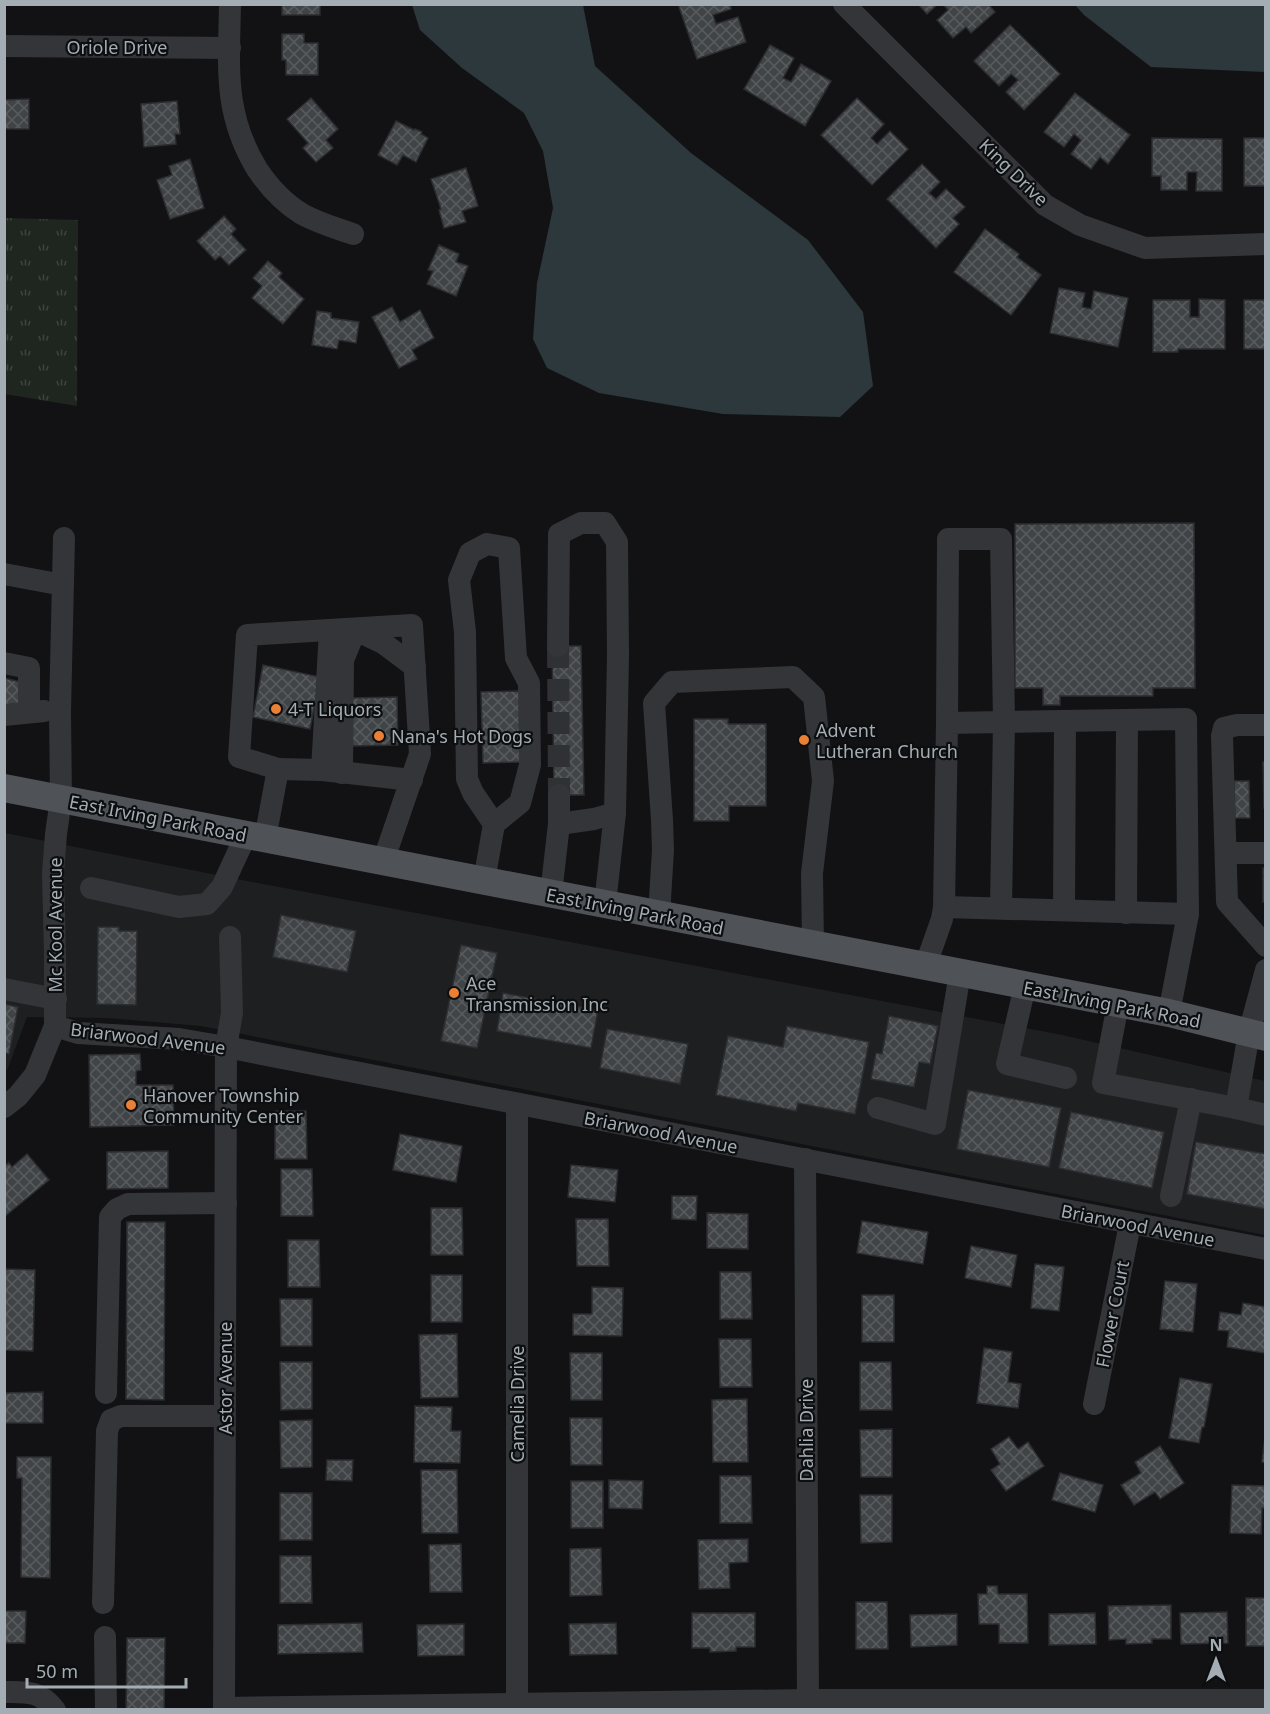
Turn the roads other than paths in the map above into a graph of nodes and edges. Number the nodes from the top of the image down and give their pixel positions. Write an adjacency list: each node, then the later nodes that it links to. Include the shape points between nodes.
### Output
1 (230, 4): 4 (street)
2 (844, 4): 6 (street, King Drive, via 1045,205 1080,225 1145,248)
3 (4, 46): 4 (street, Oriole Drive)
4 (230, 48): 5 (street, via 234,115 240,137 259,172 280,198 302,214)
5 (353, 234)
6 (1266, 244)
7 (64, 538): 9 (street, Mc Kool Avenue)
8 (4, 574): 9 (street)
9 (63, 585): 14 (street, Mc Kool Avenue)
10 (330, 630): 13 (street, via 412,625); 22 (street, via 246,635 239,757); 23 (street)
11 (558, 646): 28 (street, via 559,534 581,524 605,523 617,542)
12 (4, 663): 15 (street, via 28,668)
13 (415, 667): 23 (street, via 383,643 360,632 352,638 343,660); 24 (street, via 420,754)
14 (60, 711): 15 (street); 27 (street, Mc Kool Avenue)
15 (29, 712): 16 (street)
16 (4, 715)
17 (1128, 720): 18 (street); 42 (street); 43 (street, via 1186,719)
18 (1065, 721): 19 (street); 41 (street)
19 (1004, 722): 20 (street); 20 (street, via 1001,539 948,539); 40 (street)
20 (947, 723): 39 (street)
21 (1266, 725): 32 (street, via 1224,728)
22 (278, 769): 23 (street); 31 (street)
23 (332, 772): 24 (street)
24 (412, 780): 34 (street)
25 (4, 788): 27 (main road, East Irving Park Road)
26 (559, 795): 30 (street)
27 (61, 800): 31 (main road, East Irving Park Road); 53 (street, Mc Kool Avenue, via 53,873)
28 (615, 813): 30 (street); 38 (street)
29 (494, 824): 29 (street, via 520,803 530,765 529,683 516,658 509,548 487,544 470,553 459,580 465,632 466,779); 35 (street)
30 (559, 824): 37 (street)
31 (255, 837): 34 (main road, East Irving Park Road); 36 (street, via 207,904 179,907)
32 (1226, 853): 33 (street); 47 (street, via 1227,902)
33 (1266, 853)
34 (384, 862): 35 (main road, East Irving Park Road)
35 (484, 881): 37 (main road, East Irving Park Road)
36 (91, 888)
37 (551, 894): 38 (main road, East Irving Park Road)
38 (605, 904): 44 (main road, East Irving Park Road)
39 (944, 907): 40 (street); 48 (street)
40 (1001, 908): 41 (street)
41 (1064, 910): 42 (street)
42 (1126, 913): 43 (street)
43 (1188, 914): 55 (street)
44 (659, 915): 46 (main road, East Irving Park Road); 46 (street, via 663,850 654,703 672,682 793,677 814,696 823,781 812,873)
45 (230, 937): 58 (street, Astor Avenue, via 232,1013)
46 (813, 945): 48 (main road, East Irving Park Road)
47 (1266, 946)
48 (925, 966): 50 (main road, East Irving Park Road)
49 (1266, 969): 57 (street)
50 (960, 973): 51 (main road, East Irving Park Road); 63 (street, via 935,1124)
51 (1025, 986): 54 (main road, East Irving Park Road); 59 (street, via 1007,1064)
52 (4, 989): 53 (street)
53 (56, 999): 56 (street, Mc Kool Avenue)
54 (1118, 1004): 55 (main road, East Irving Park Road); 60 (street, via 1103,1083)
55 (1169, 1013): 57 (main road, East Irving Park Road)
56 (55, 1026): 58 (street, Briarwood Avenue, via 78,1033 179,1039); 62 (street, Mc Kool Avenue, via 35,1075)
57 (1257, 1035): 64 (street)
58 (226, 1047): 61 (street, Briarwood Avenue); 68 (street, Astor Avenue)
59 (1066, 1078)
60 (1191, 1099): 64 (street); 67 (street)
61 (516, 1104): 66 (street, Briarwood Avenue); 79 (street, Camelia Drive)
62 (4, 1107)
63 (878, 1108)
64 (1236, 1108): 65 (street)
65 (1266, 1115)
66 (805, 1159): 69 (street, Briarwood Avenue); 77 (street, Dahlia Drive)
67 (1171, 1196)
68 (226, 1203): 71 (street, via 128,1204 110,1217); 73 (street, Astor Avenue)
69 (1130, 1224): 70 (street, Briarwood Avenue); 72 (street, Flower Court)
70 (1266, 1250)
71 (106, 1393)
72 (1094, 1404)
73 (224, 1416): 74 (street, via 121,1416 111,1420 107,1431); 80 (street, Astor Avenue)
74 (103, 1604)
75 (105, 1637): 82 (street)
76 (4, 1692): 81 (street, via 30,1692)
77 (808, 1700): 78 (street); 79 (street)
78 (1266, 1700)
79 (517, 1704): 80 (street)
80 (224, 1709)
81 (55, 1710)
82 (106, 1710)

